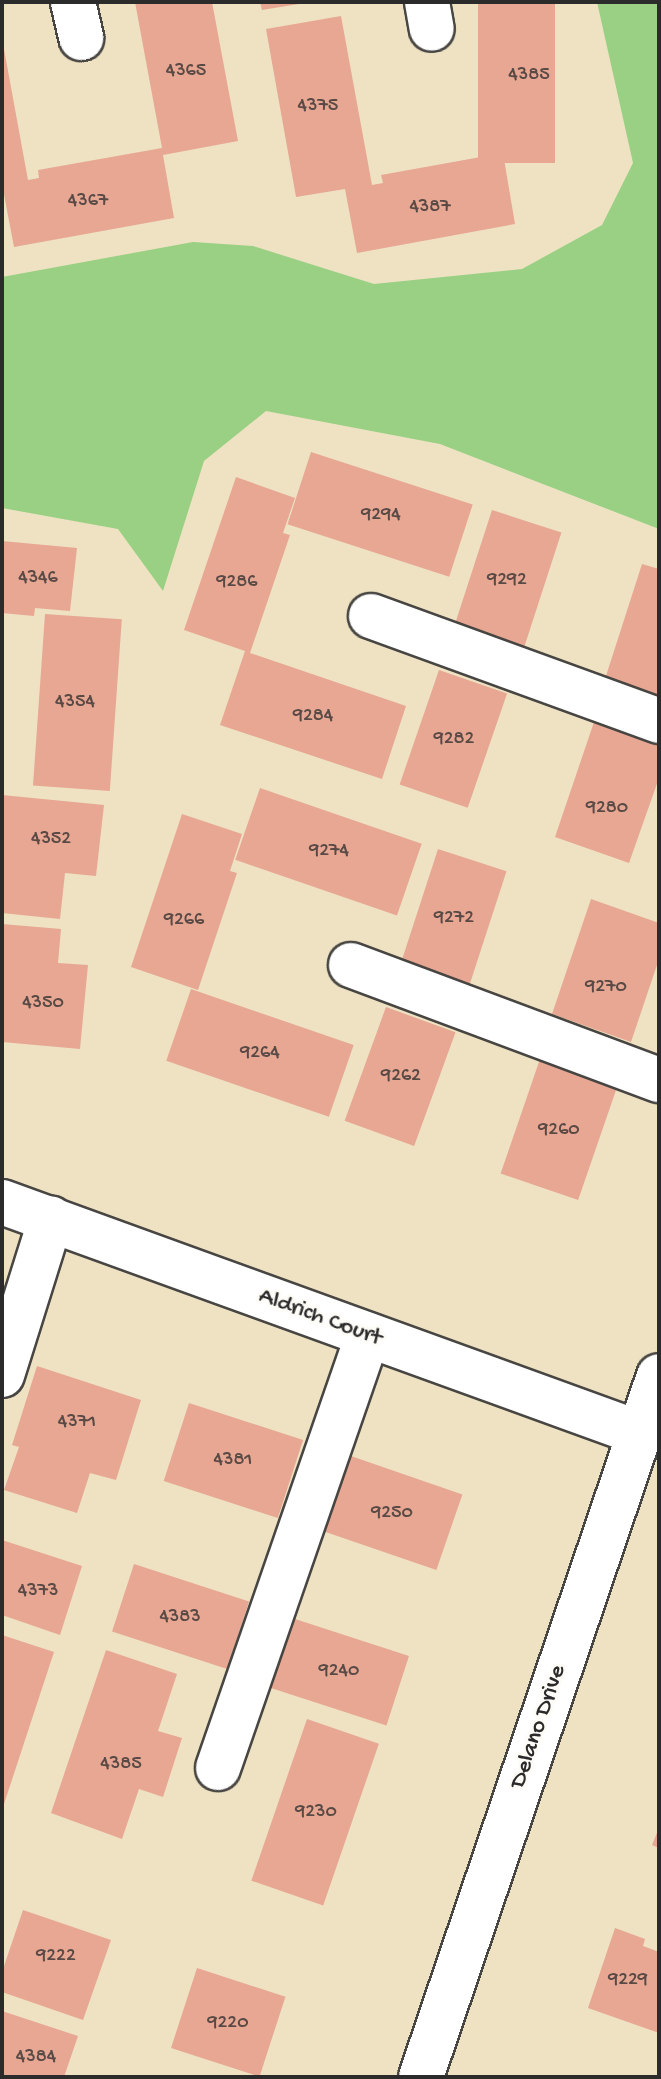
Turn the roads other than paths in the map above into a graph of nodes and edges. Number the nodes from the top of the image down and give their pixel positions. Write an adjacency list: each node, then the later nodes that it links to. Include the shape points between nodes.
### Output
1 (371, 616): 2 (street)
2 (659, 721)
3 (351, 965): 4 (street)
4 (659, 1080)
5 (2, 1202): 6 (street, Aldrich Court)
6 (51, 1219): 7 (street, Aldrich Court); 8 (street)
7 (368, 1335): 10 (street, Aldrich Court); 11 (street)
8 (2, 1375)
9 (659, 1376): 10 (street, Delano Drive)
10 (639, 1433): 12 (street, Delano Drive)
11 (218, 1768)
12 (421, 2077)

